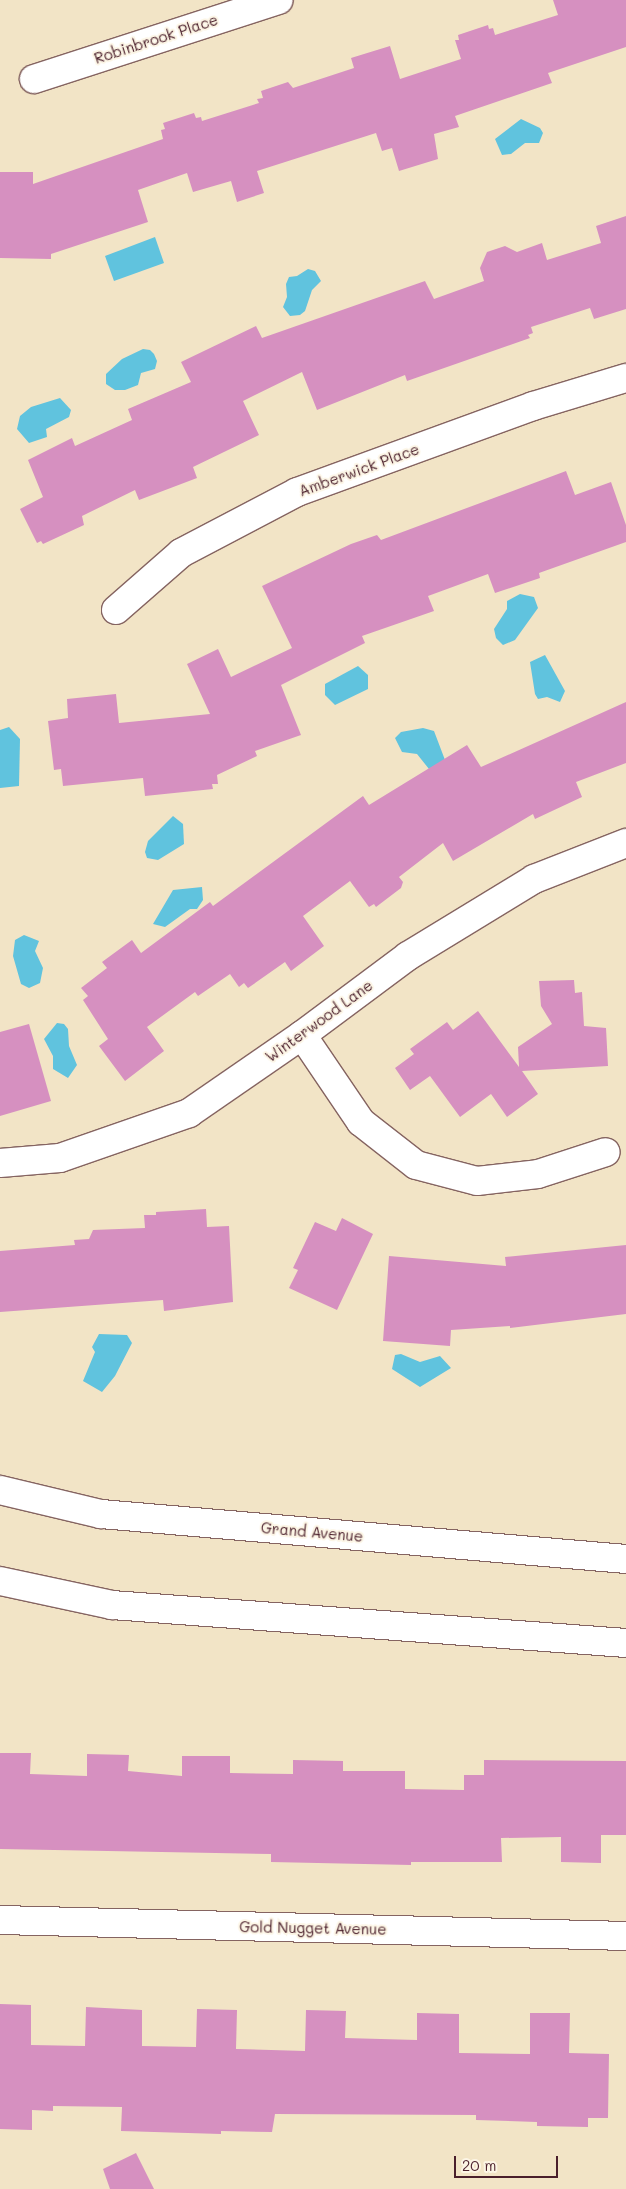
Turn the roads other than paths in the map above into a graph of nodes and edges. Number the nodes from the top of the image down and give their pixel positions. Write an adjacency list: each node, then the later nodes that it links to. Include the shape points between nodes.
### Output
1 (279, 0): 2 (street, Robinbrook Place)
2 (34, 79)
3 (626, 378): 4 (street, Amberwick Place, via 533,406 297,492 181,553)
4 (116, 610)
5 (626, 843): 6 (street, Winterwood Lane, via 534,879 408,956)
6 (302, 1035): 7 (street, via 361,1122 416,1165 477,1181 538,1174); 8 (street, Winterwood Lane, via 188,1113 60,1158)
7 (606, 1152)
8 (0, 1163)
9 (0, 1490): 10 (street, Grand Avenue, via 101,1514)
10 (626, 1559)
11 (0, 1581): 12 (street, via 112,1605)
12 (626, 1643)
13 (0, 1920): 14 (street, Gold Nugget Avenue)
14 (626, 1936)

